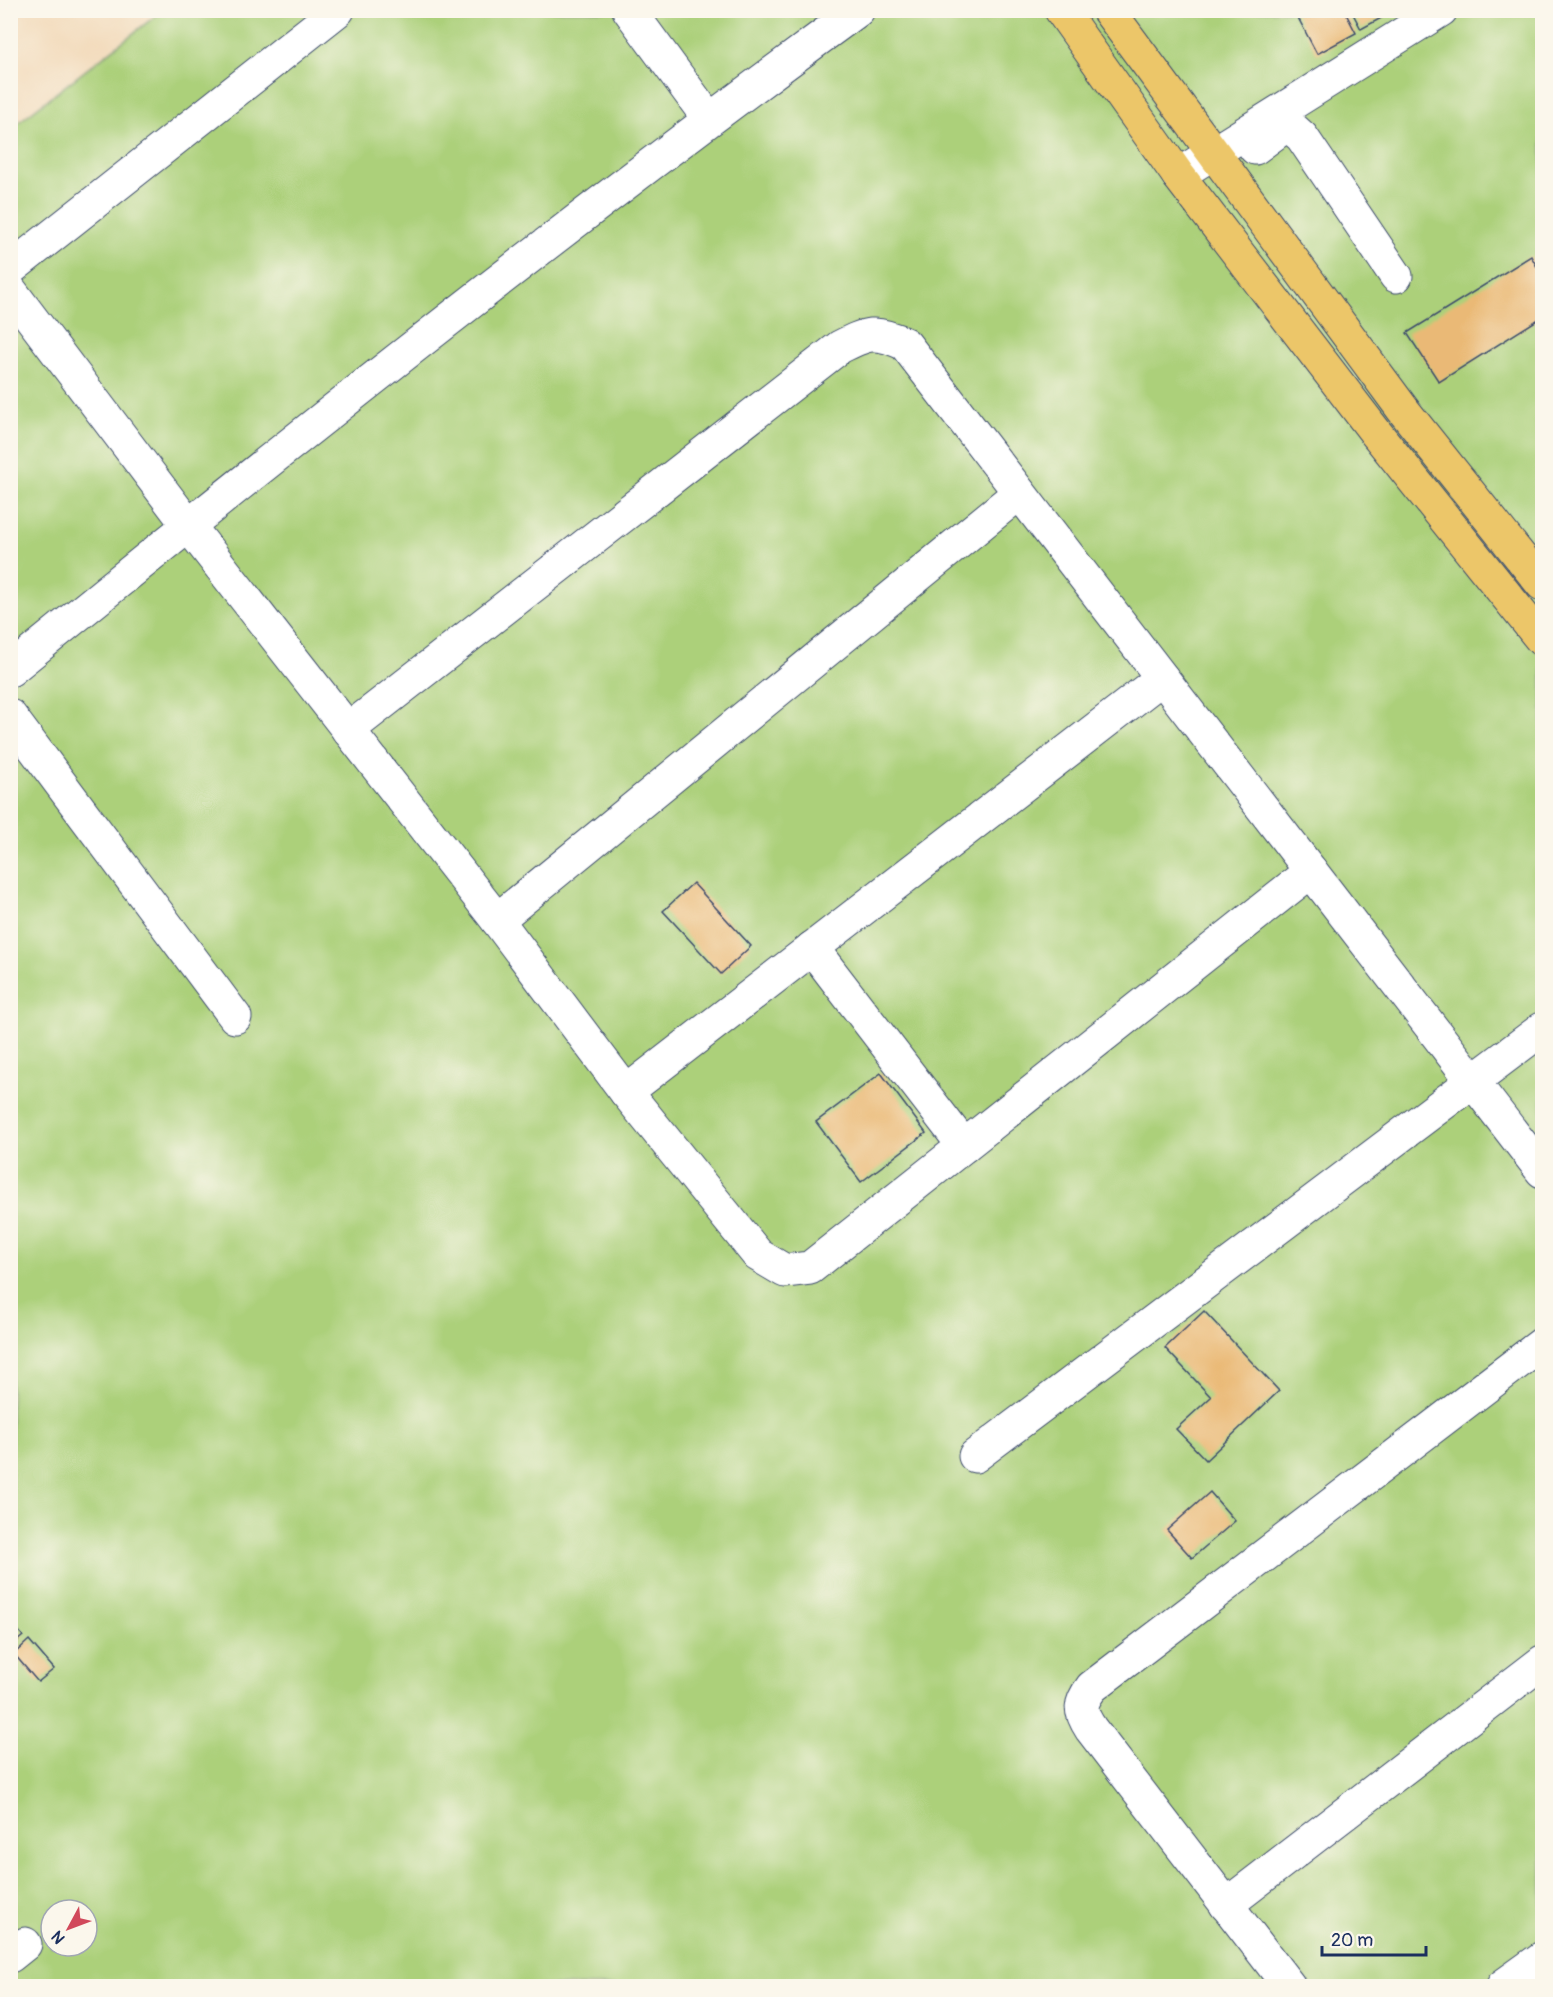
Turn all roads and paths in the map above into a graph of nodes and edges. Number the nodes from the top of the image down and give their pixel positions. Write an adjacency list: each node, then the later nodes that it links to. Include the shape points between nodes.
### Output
1 (338, 10): 10 (street)
2 (629, 10): 7 (street)
3 (858, 10): 7 (street)
4 (1060, 10): 9 (main road)
5 (1108, 10): 8 (main road)
6 (1441, 10): 8 (street)
7 (709, 119): 14 (street)
8 (1219, 162): 9 (street); 11 (street, via 1282,128 1292,128 1302,137); 15 (main road, via 1404,411)
9 (1178, 175): 16 (main road, via 1376,433)
10 (10, 269)
11 (1396, 276)
12 (10, 290): 14 (street)
13 (1019, 493): 18 (street); 20 (street, via 905,344 885,334 865,334 840,347); 22 (street)
14 (188, 525): 17 (street); 20 (street)
15 (1542, 584)
16 (1542, 640)
17 (10, 670)
18 (1162, 678): 21 (street); 23 (street)
19 (10, 716): 24 (street)
20 (348, 730): 22 (street)
21 (1311, 871): 26 (street); 28 (street)
22 (497, 920): 27 (street)
23 (812, 948): 27 (street); 28 (street)
24 (236, 1017)
25 (1542, 1029): 26 (street)
26 (1473, 1081): 29 (street); 31 (street)
27 (626, 1092): 28 (street, via 758,1255 785,1271 810,1268)
28 (964, 1146)
29 (1542, 1171)
30 (1542, 1344): 33 (street, via 1092,1687 1081,1702 1081,1715)
31 (975, 1456)
32 (1542, 1662): 33 (street)
33 (1226, 1905): 35 (street)
34 (1542, 1958): 36 (street)
35 (1289, 1986)
36 (1503, 1986)

